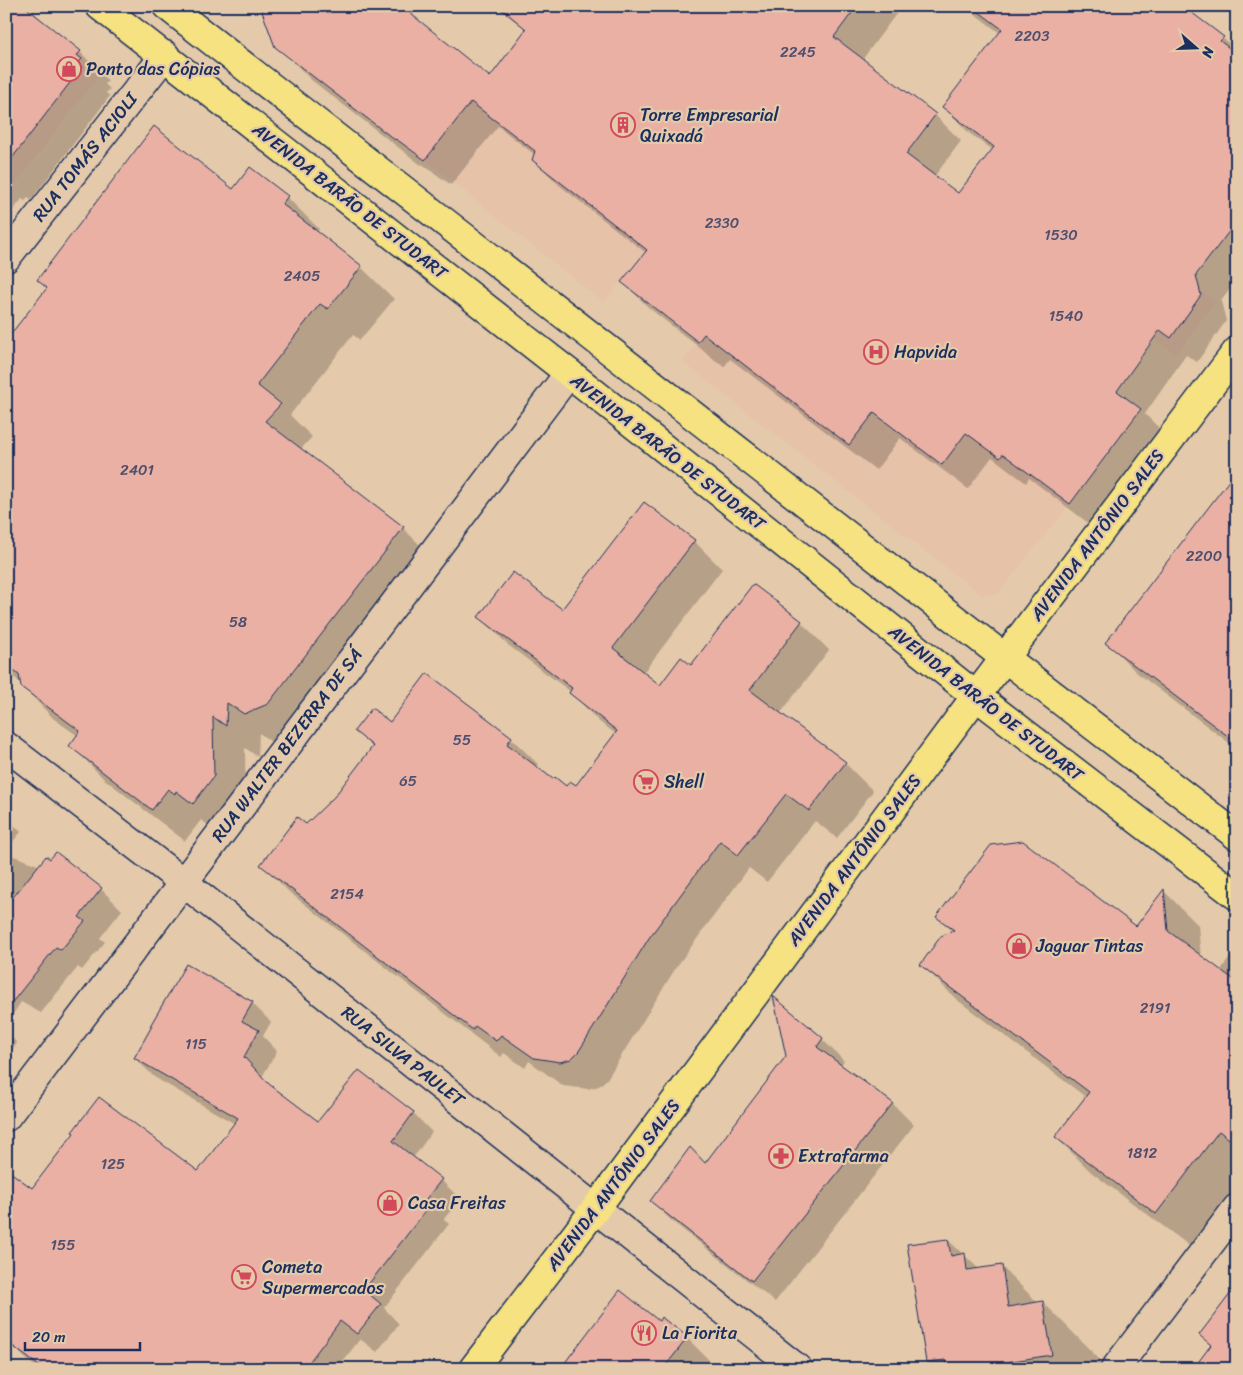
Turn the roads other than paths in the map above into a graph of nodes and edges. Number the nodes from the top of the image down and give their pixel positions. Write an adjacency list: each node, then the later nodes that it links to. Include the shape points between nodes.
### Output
1 (100, 6): 3 (main road, AVENIDA BARÃO DE STUDART)
2 (183, 11): 7 (main road)
3 (164, 55): 4 (street, RUA TOMÁS ACIOLI); 6 (main road, AVENIDA BARÃO DE STUDART)
4 (6, 258)
5 (1237, 351): 7 (main road, AVENIDA ANTÔNIO SALES)
6 (569, 373): 8 (main road, AVENIDA BARÃO DE STUDART); 11 (street, RUA WALTER BEZERRA DE SÁ)
7 (1004, 658): 8 (main road, AVENIDA ANTÔNIO SALES); 10 (main road)
8 (976, 696): 12 (main road, AVENIDA BARÃO DE STUDART); 14 (main road, AVENIDA ANTÔNIO SALES)
9 (6, 746): 11 (street, RUA SILVA PAULET)
10 (1237, 836)
11 (183, 882): 13 (street, RUA WALTER BEZERRA DE SÁ); 14 (street, RUA SILVA PAULET)
12 (1237, 896)
13 (6, 1117)
14 (596, 1208): 16 (main road, AVENIDA ANTÔNIO SALES); 17 (street, RUA SILVA PAULET)
15 (1237, 1208): 18 (street)
16 (473, 1369)
17 (798, 1369)
18 (1115, 1369)

